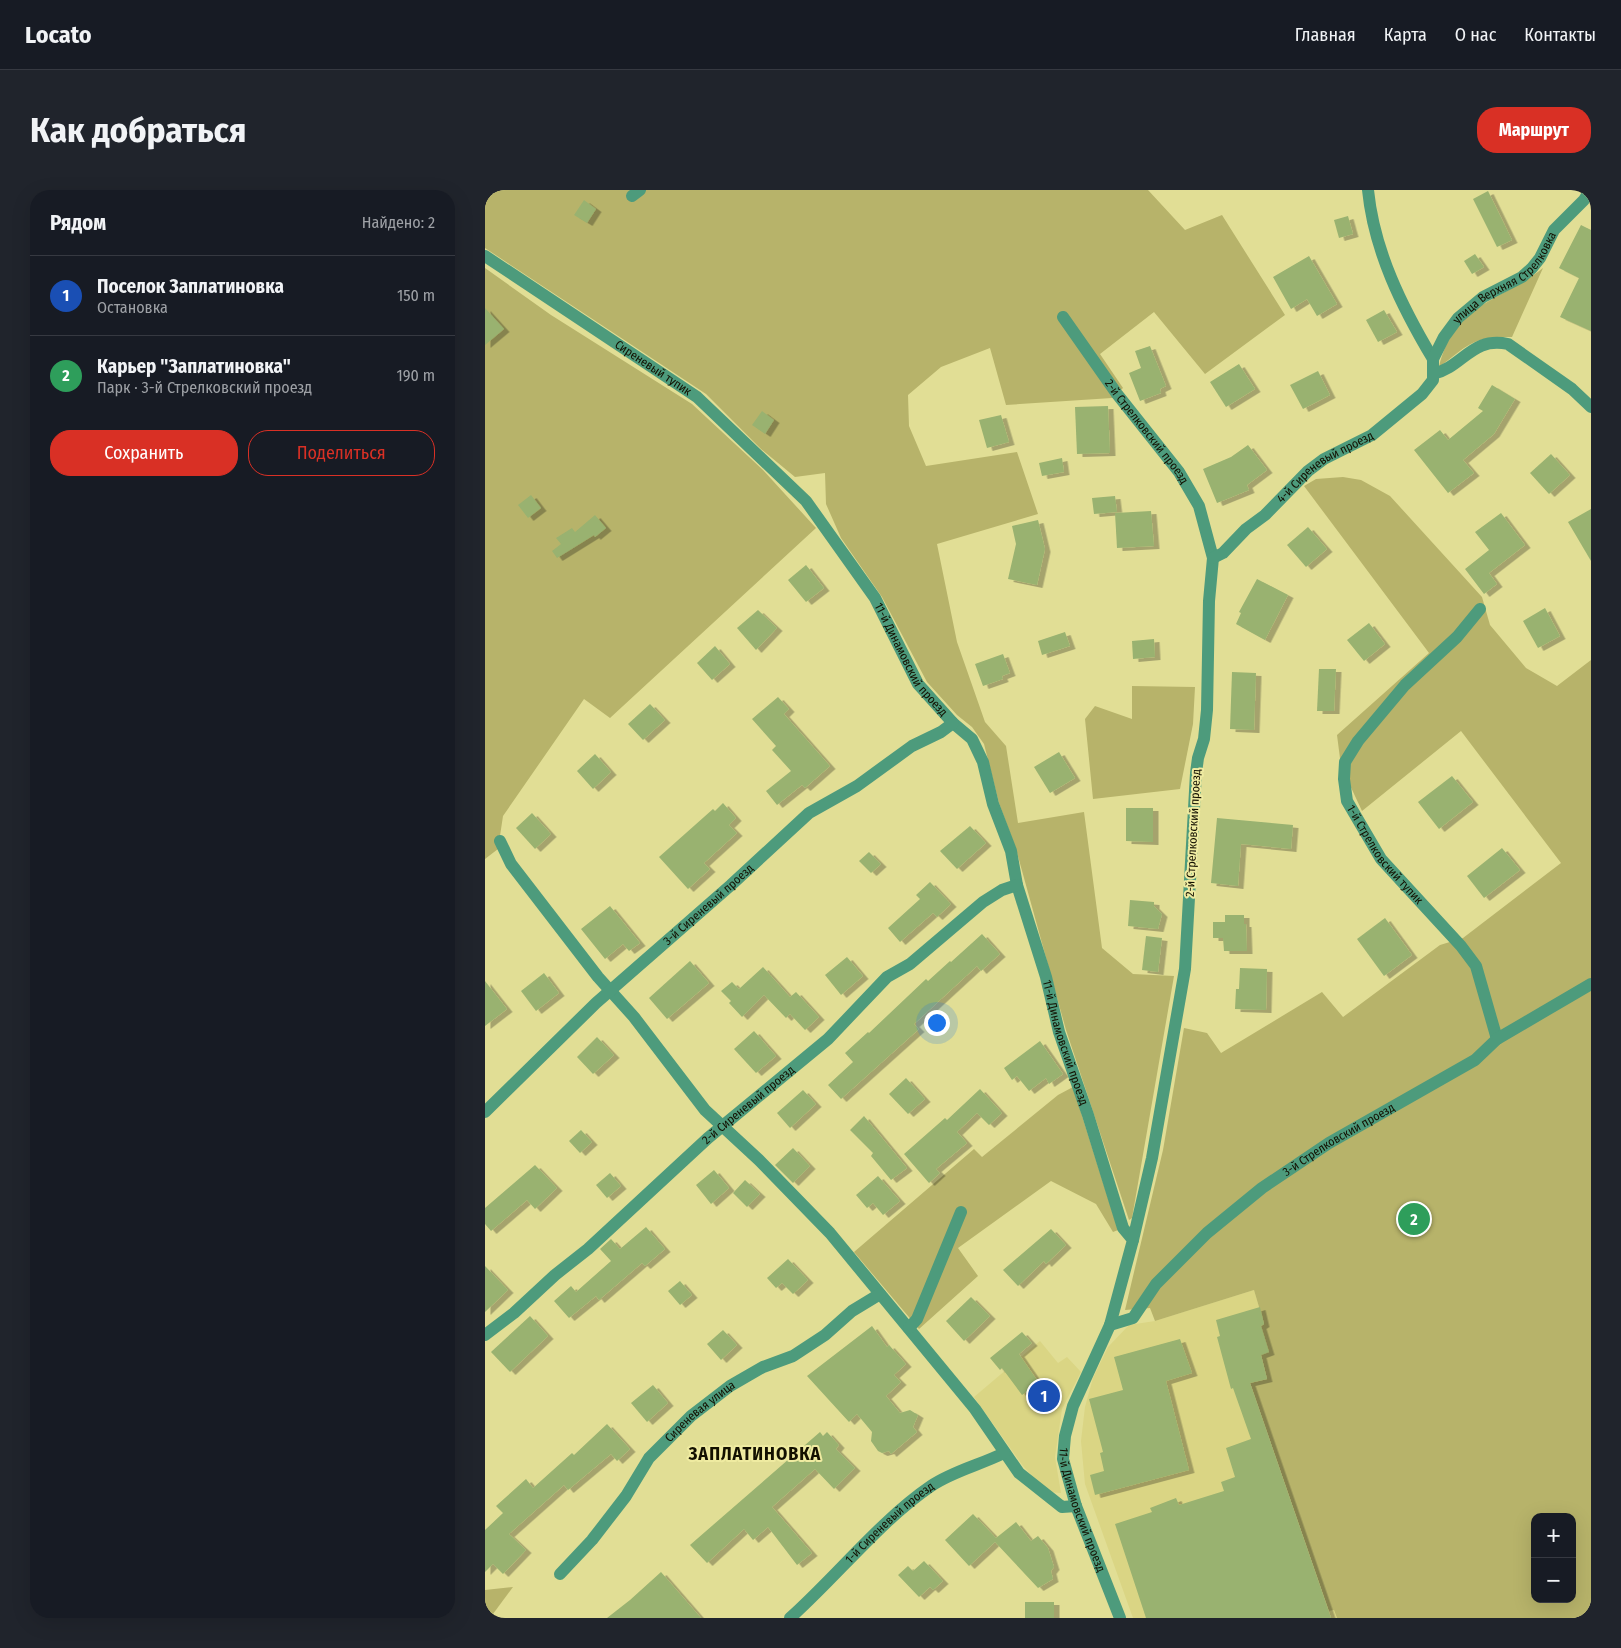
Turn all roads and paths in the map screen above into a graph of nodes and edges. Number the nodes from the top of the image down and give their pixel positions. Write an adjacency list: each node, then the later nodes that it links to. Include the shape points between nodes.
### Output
1 (1368, 190): 5 (street, via 1376,239 1413,324)
2 (1590, 190): 5 (street, улица Верхняя Стрелковка, via 1555,230 1532,268 1457,318)
3 (485, 256): 8 (street, Сиреневый тупик, via 697,397)
4 (1063, 317): 9 (street, 2-й Стрелковский проезд, via 1117,394 1179,472 1199,506)
5 (1433, 359): 6 (street, улица Верхняя Стрелковка)
6 (1433, 374): 7 (street, via 1443,372 1483,344 1508,344 1565,383); 9 (street, 4-й Сиреневый проезд, via 1433,380 1422,394 1372,435 1324,459 1308,471 1265,515)
7 (1591, 407)
8 (806, 501): 11 (street, 11-й Динамовский проезд, via 875,598 919,684)
9 (1213, 558): 20 (street, 2-й Стрелковский проезд, via 1207,710 1205,739 1196,773 1185,969 1152,1158)
10 (1480, 608): 16 (street, 1-й Стрелковский тупик, via 1457,636 1405,685 1358,741 1345,762 1345,779 1347,800 1381,860 1461,946 1475,966)
11 (953, 723): 13 (street, 11-й Динамовский проезд, via 972,739 983,762 993,804 1011,851); 15 (street, 3-й Сиреневый проезд, via 912,746 857,786 809,813)
12 (500, 841): 15 (street, via 511,864)
13 (1017, 885): 18 (street, 2-й Сиреневый проезд, via 983,902 910,964 887,977 828,1039); 20 (street, 11-й Динамовский проезд, via 1046,977 1059,1032 1123,1228)
14 (1591, 984): 16 (street, 3-й Стрелковский проезд)
15 (610, 991): 17 (street, 3-й Сиреневый проезд); 18 (street, via 705,1110)
16 (1497, 1039): 22 (street, 3-й Стрелковский проезд, via 1475,1060 1329,1143 1262,1188 1207,1233 1156,1284 1133,1318)
17 (485, 1112)
18 (723, 1127): 21 (street, via 830,1233); 24 (street, 2-й Сиреневый проезд, via 588,1249)
19 (961, 1212): 23 (street, via 917,1319)
20 (1133, 1240): 22 (street, 11-й Динамовский проезд)
21 (880, 1294): 23 (street); 27 (street, Сиреневая улица, via 793,1356 763,1367 730,1386 691,1416 649,1458 626,1496)
22 (1110, 1326): 26 (street, 11-й Динамовский проезд, via 1073,1406 1065,1436 1063,1459)
23 (909, 1328): 25 (street, via 975,1409)
24 (485, 1335)
25 (1004, 1453): 26 (street, via 1019,1473 1047,1496 1063,1507); 28 (street, 1-й Сиреневый проезд, via 930,1487)
26 (1076, 1506): 29 (street, 11-й Динамовский проезд)
27 (560, 1574)
28 (791, 1618)
29 (1120, 1618)

